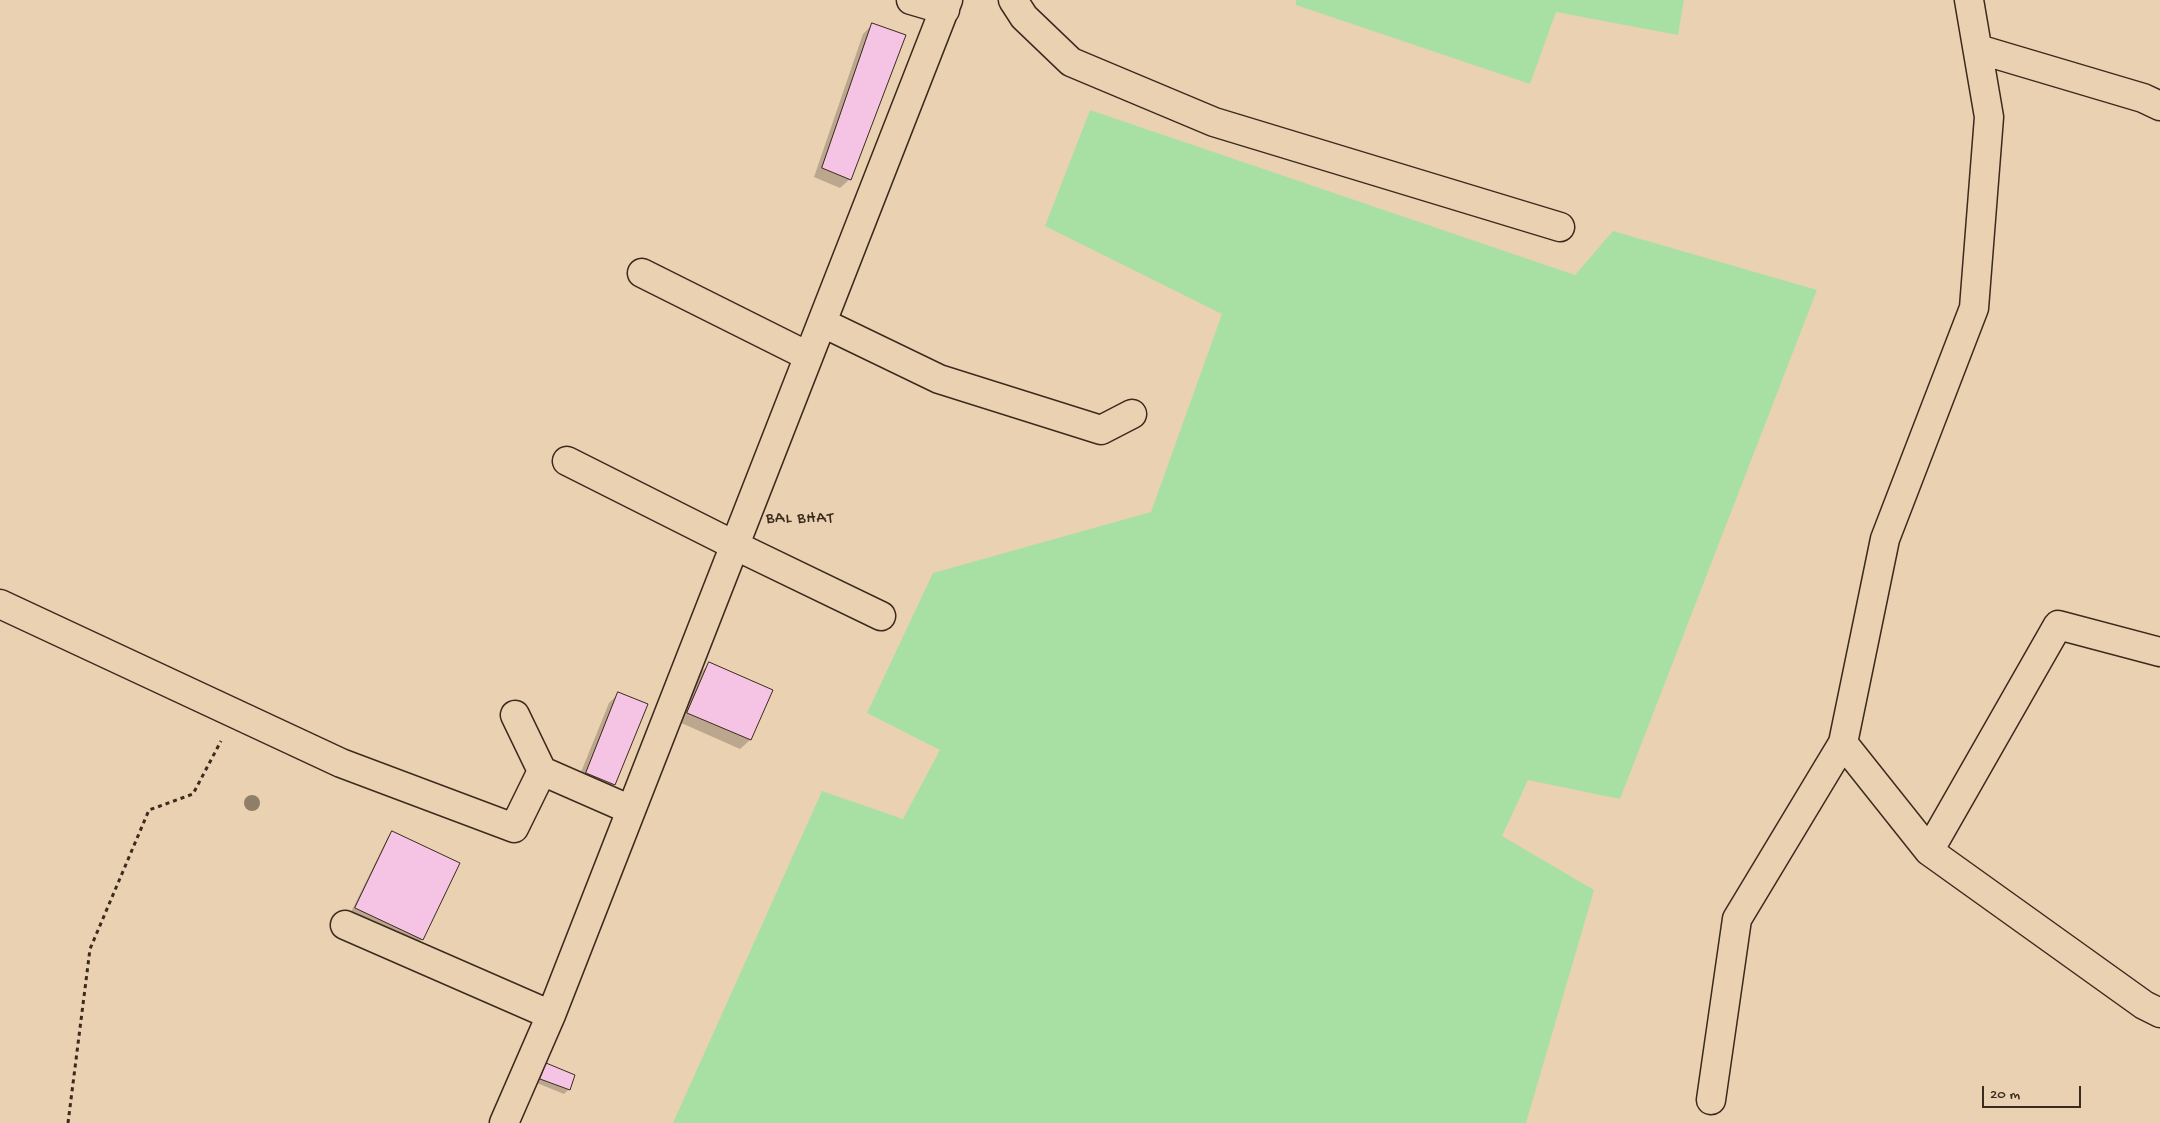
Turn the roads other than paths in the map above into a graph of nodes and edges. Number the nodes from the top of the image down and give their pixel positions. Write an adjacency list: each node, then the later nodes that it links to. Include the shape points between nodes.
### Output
1 (911, 0): 4 (street)
2 (1013, 0): 7 (street, via 1024,18 1070,62 1214,122)
3 (1969, 0): 5 (street)
4 (946, 5): 9 (street)
5 (1978, 49): 6 (street, via 2143,98); 18 (street, via 1989,117 1974,308 1885,539)
6 (2160, 106)
7 (1560, 227)
8 (642, 274): 10 (street)
9 (823, 324): 10 (street); 11 (street, via 939,379 1101,430)
10 (808, 356): 13 (street)
11 (1132, 414)
12 (567, 461): 13 (street)
13 (734, 545): 15 (street); 20 (street)
14 (0, 604): 19 (street, via 341,763 514,828)
15 (881, 616)
16 (2160, 652): 21 (street, via 2058,625)
17 (515, 715): 19 (street)
18 (1843, 743): 21 (street); 25 (street, via 1737,919)
19 (542, 771): 20 (street)
20 (632, 810): 24 (street)
21 (1929, 851): 23 (street, via 2144,1005)
22 (345, 924): 24 (street)
23 (2160, 1013)
24 (551, 1014): 26 (street)
25 (1710, 1100)
26 (504, 1123)

